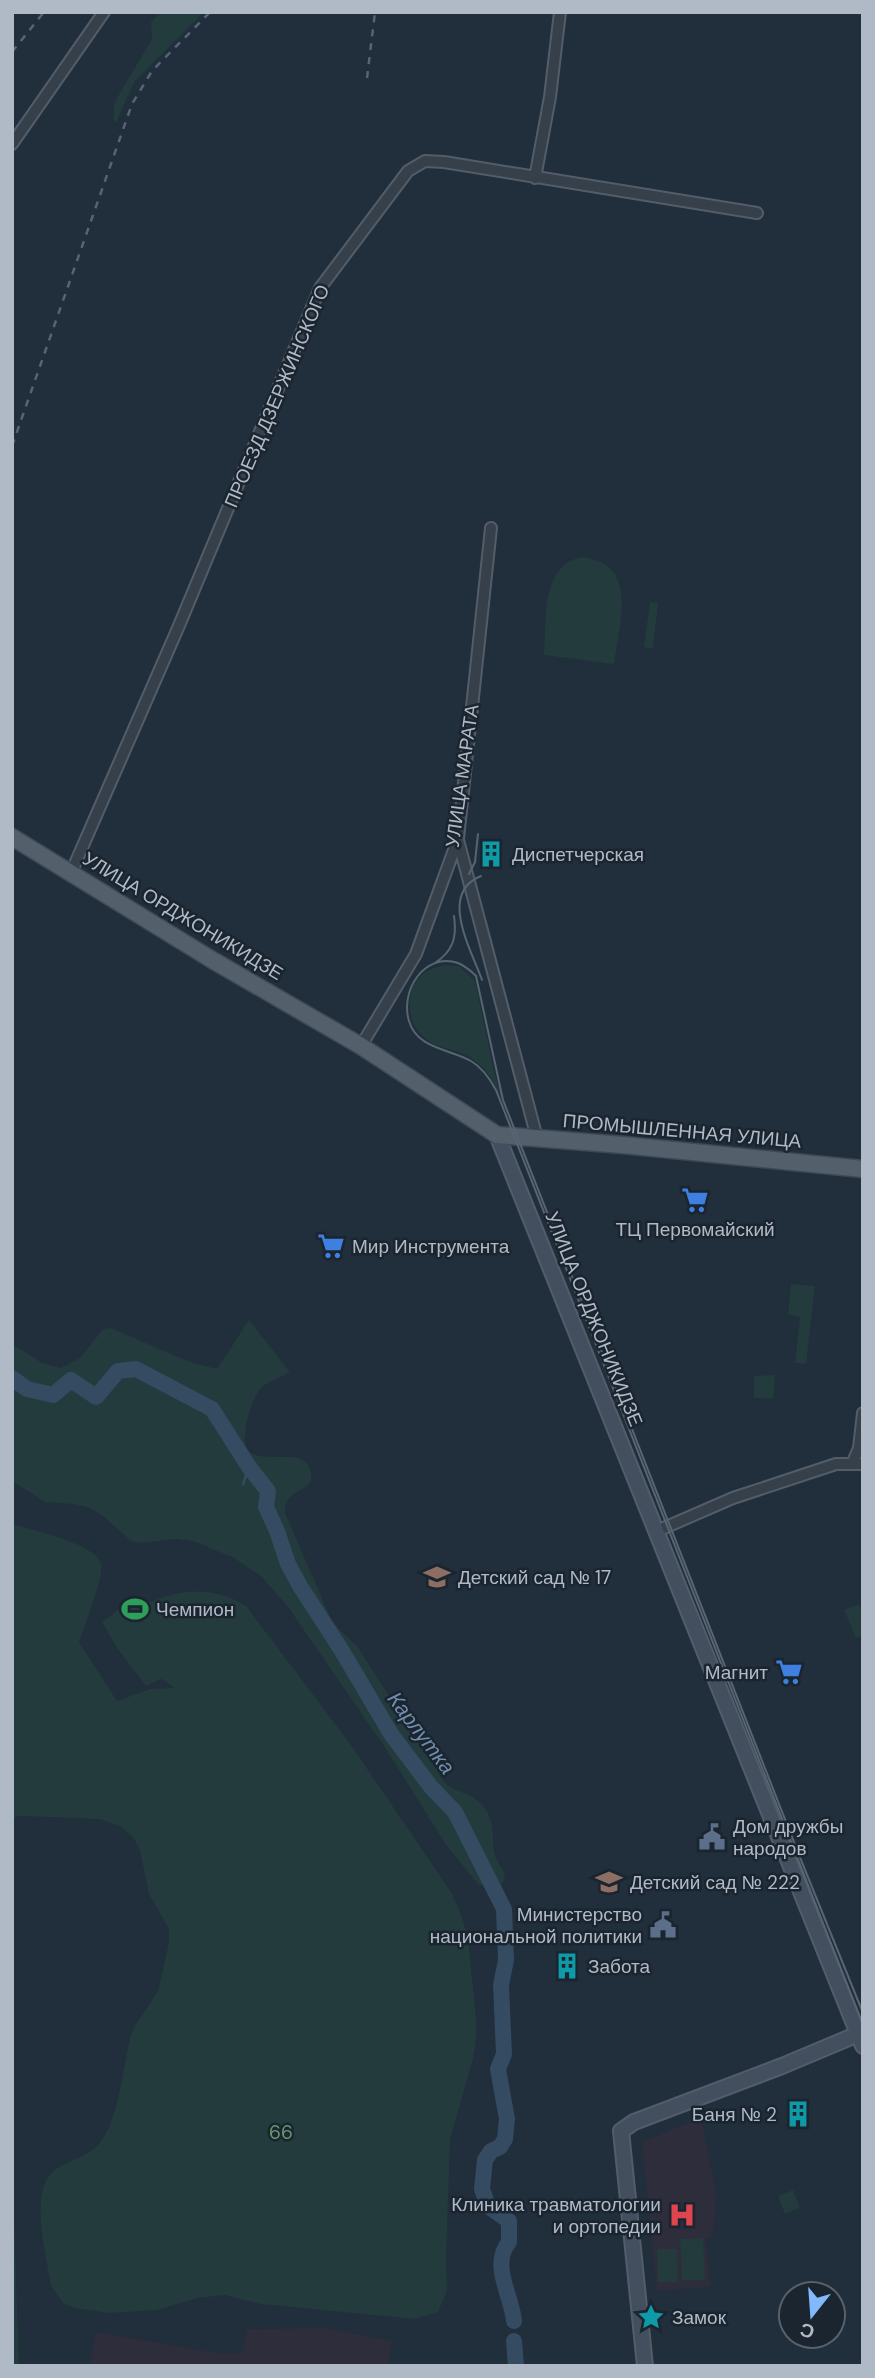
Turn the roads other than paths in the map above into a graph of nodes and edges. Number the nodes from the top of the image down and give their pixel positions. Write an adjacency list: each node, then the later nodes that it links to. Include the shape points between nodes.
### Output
1 (104, 12): 3 (street)
2 (560, 12): 4 (street)
3 (12, 144)
4 (535, 178): 5 (street, ПРОЕЗД ДЗЕРЖИНСКОГО); 9 (street, ПРОЕЗД ДЗЕРЖИНСКОГО, via 425,161 408,170 320,288)
5 (757, 214)
6 (491, 528): 8 (street, УЛИЦА МАРАТА)
7 (12, 837): 9 (main road, УЛИЦА ОРДЖОНИКИДЗЕ)
8 (458, 839): 10 (street, УЛИЦА МАРАТА, via 416,954); 12 (street)
9 (71, 873): 10 (main road, УЛИЦА ОРДЖОНИКИДЗЕ)
10 (361, 1046): 11 (main road, УЛИЦА ОРДЖОНИКИДЗЕ)
11 (497, 1135): 12 (main road, ПРОМЫШЛЕННАЯ УЛИЦА); 16 (main road, УЛИЦА ОРДЖОНИКИДЗЕ)
12 (537, 1138): 13 (main road, ПРОМЫШЛЕННАЯ УЛИЦА)
13 (863, 1169)
14 (863, 1413): 15 (street)
15 (858, 1463): 16 (street, via 835,1464 733,1498)
16 (657, 1531): 17 (main road, УЛИЦА ОРДЖОНИКИДЗЕ)
17 (861, 2037): 18 (main road, via 634,2122 621,2131)
18 (645, 2366)

